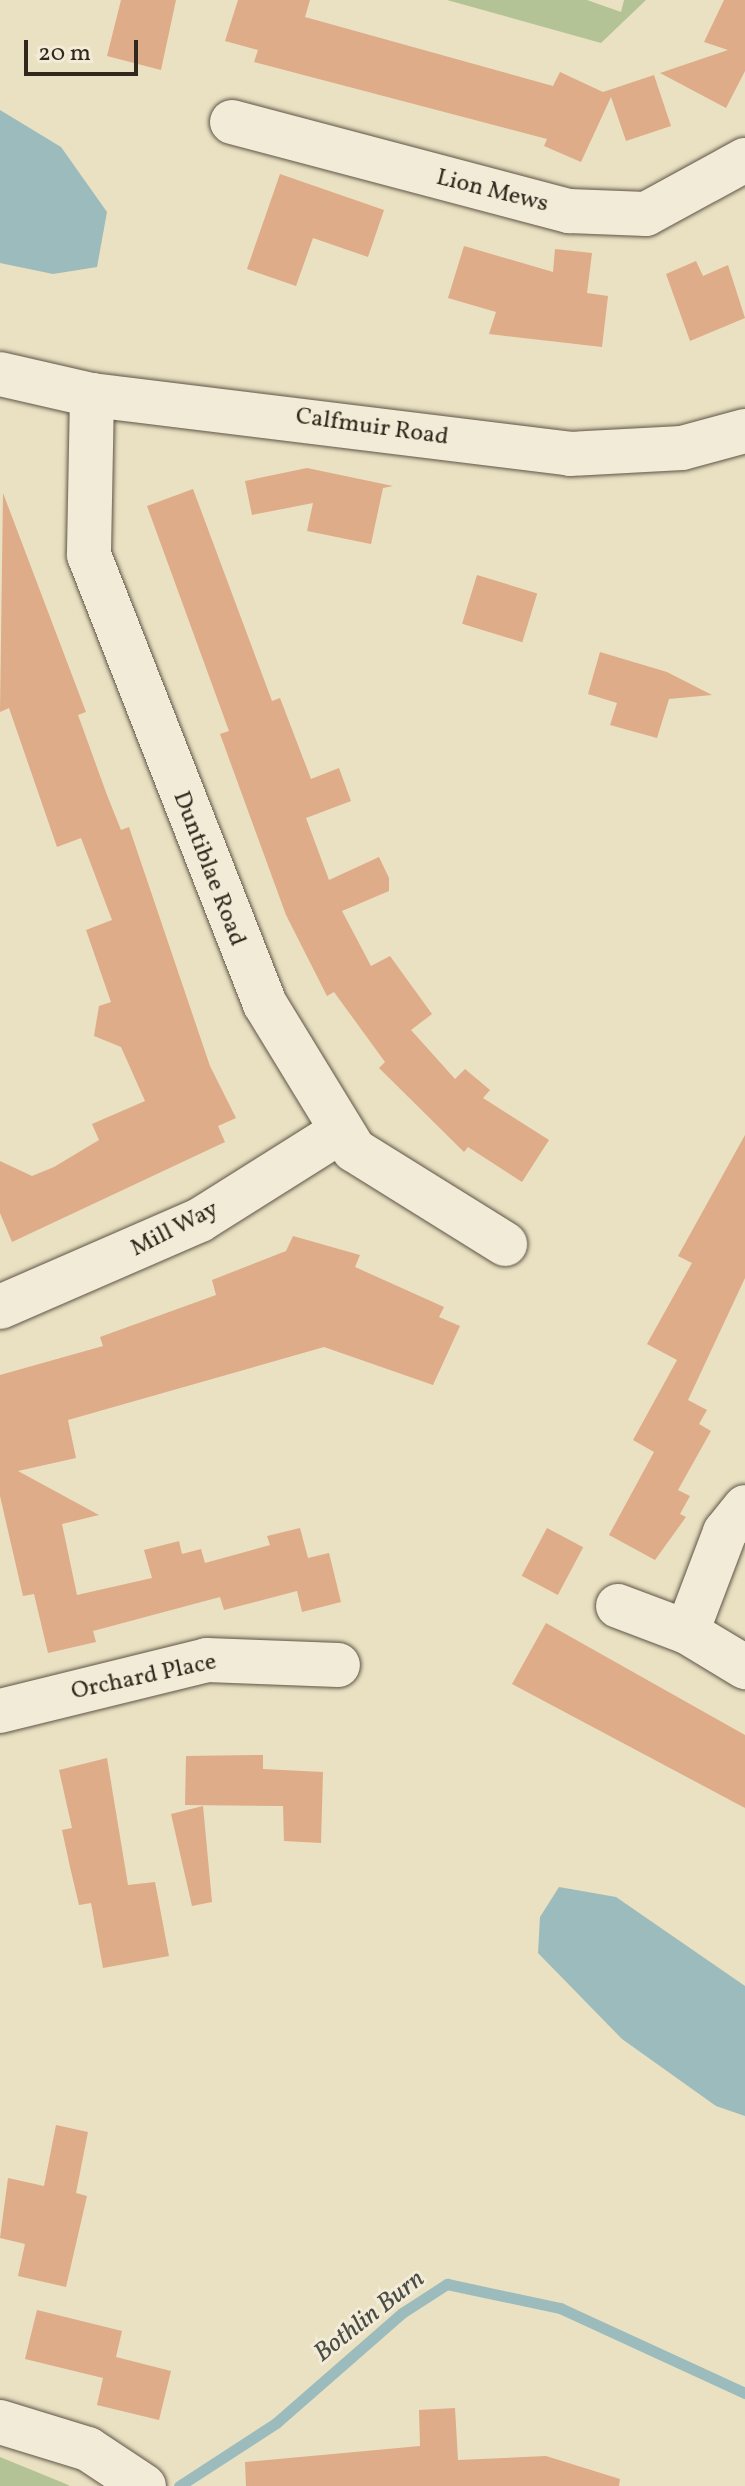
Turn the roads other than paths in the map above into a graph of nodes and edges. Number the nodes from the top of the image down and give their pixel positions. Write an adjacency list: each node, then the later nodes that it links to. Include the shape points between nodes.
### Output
1 (232, 122): 2 (street, Lion Mews, via 569,211 646,214)
2 (745, 160)
3 (0, 374): 4 (street, Calfmuir Road)
4 (92, 395): 5 (street, Calfmuir Road, via 570,454 682,448); 6 (street, Duntiblae Road, via 89,555 235,940)
5 (745, 431)
6 (340, 1132): 7 (street, Duntiblae Road, via 371,1165); 8 (street, Mill Way, via 200,1220)
7 (505, 1244)
8 (0, 1307)
9 (745, 1507): 11 (street, via 725,1532)
10 (618, 1606): 11 (street)
11 (687, 1632): 13 (street)
12 (338, 1665): 14 (street, Orchard Place, via 207,1660)
13 (745, 1667)
14 (0, 1711)
15 (0, 2422): 16 (street)
16 (132, 2476)

